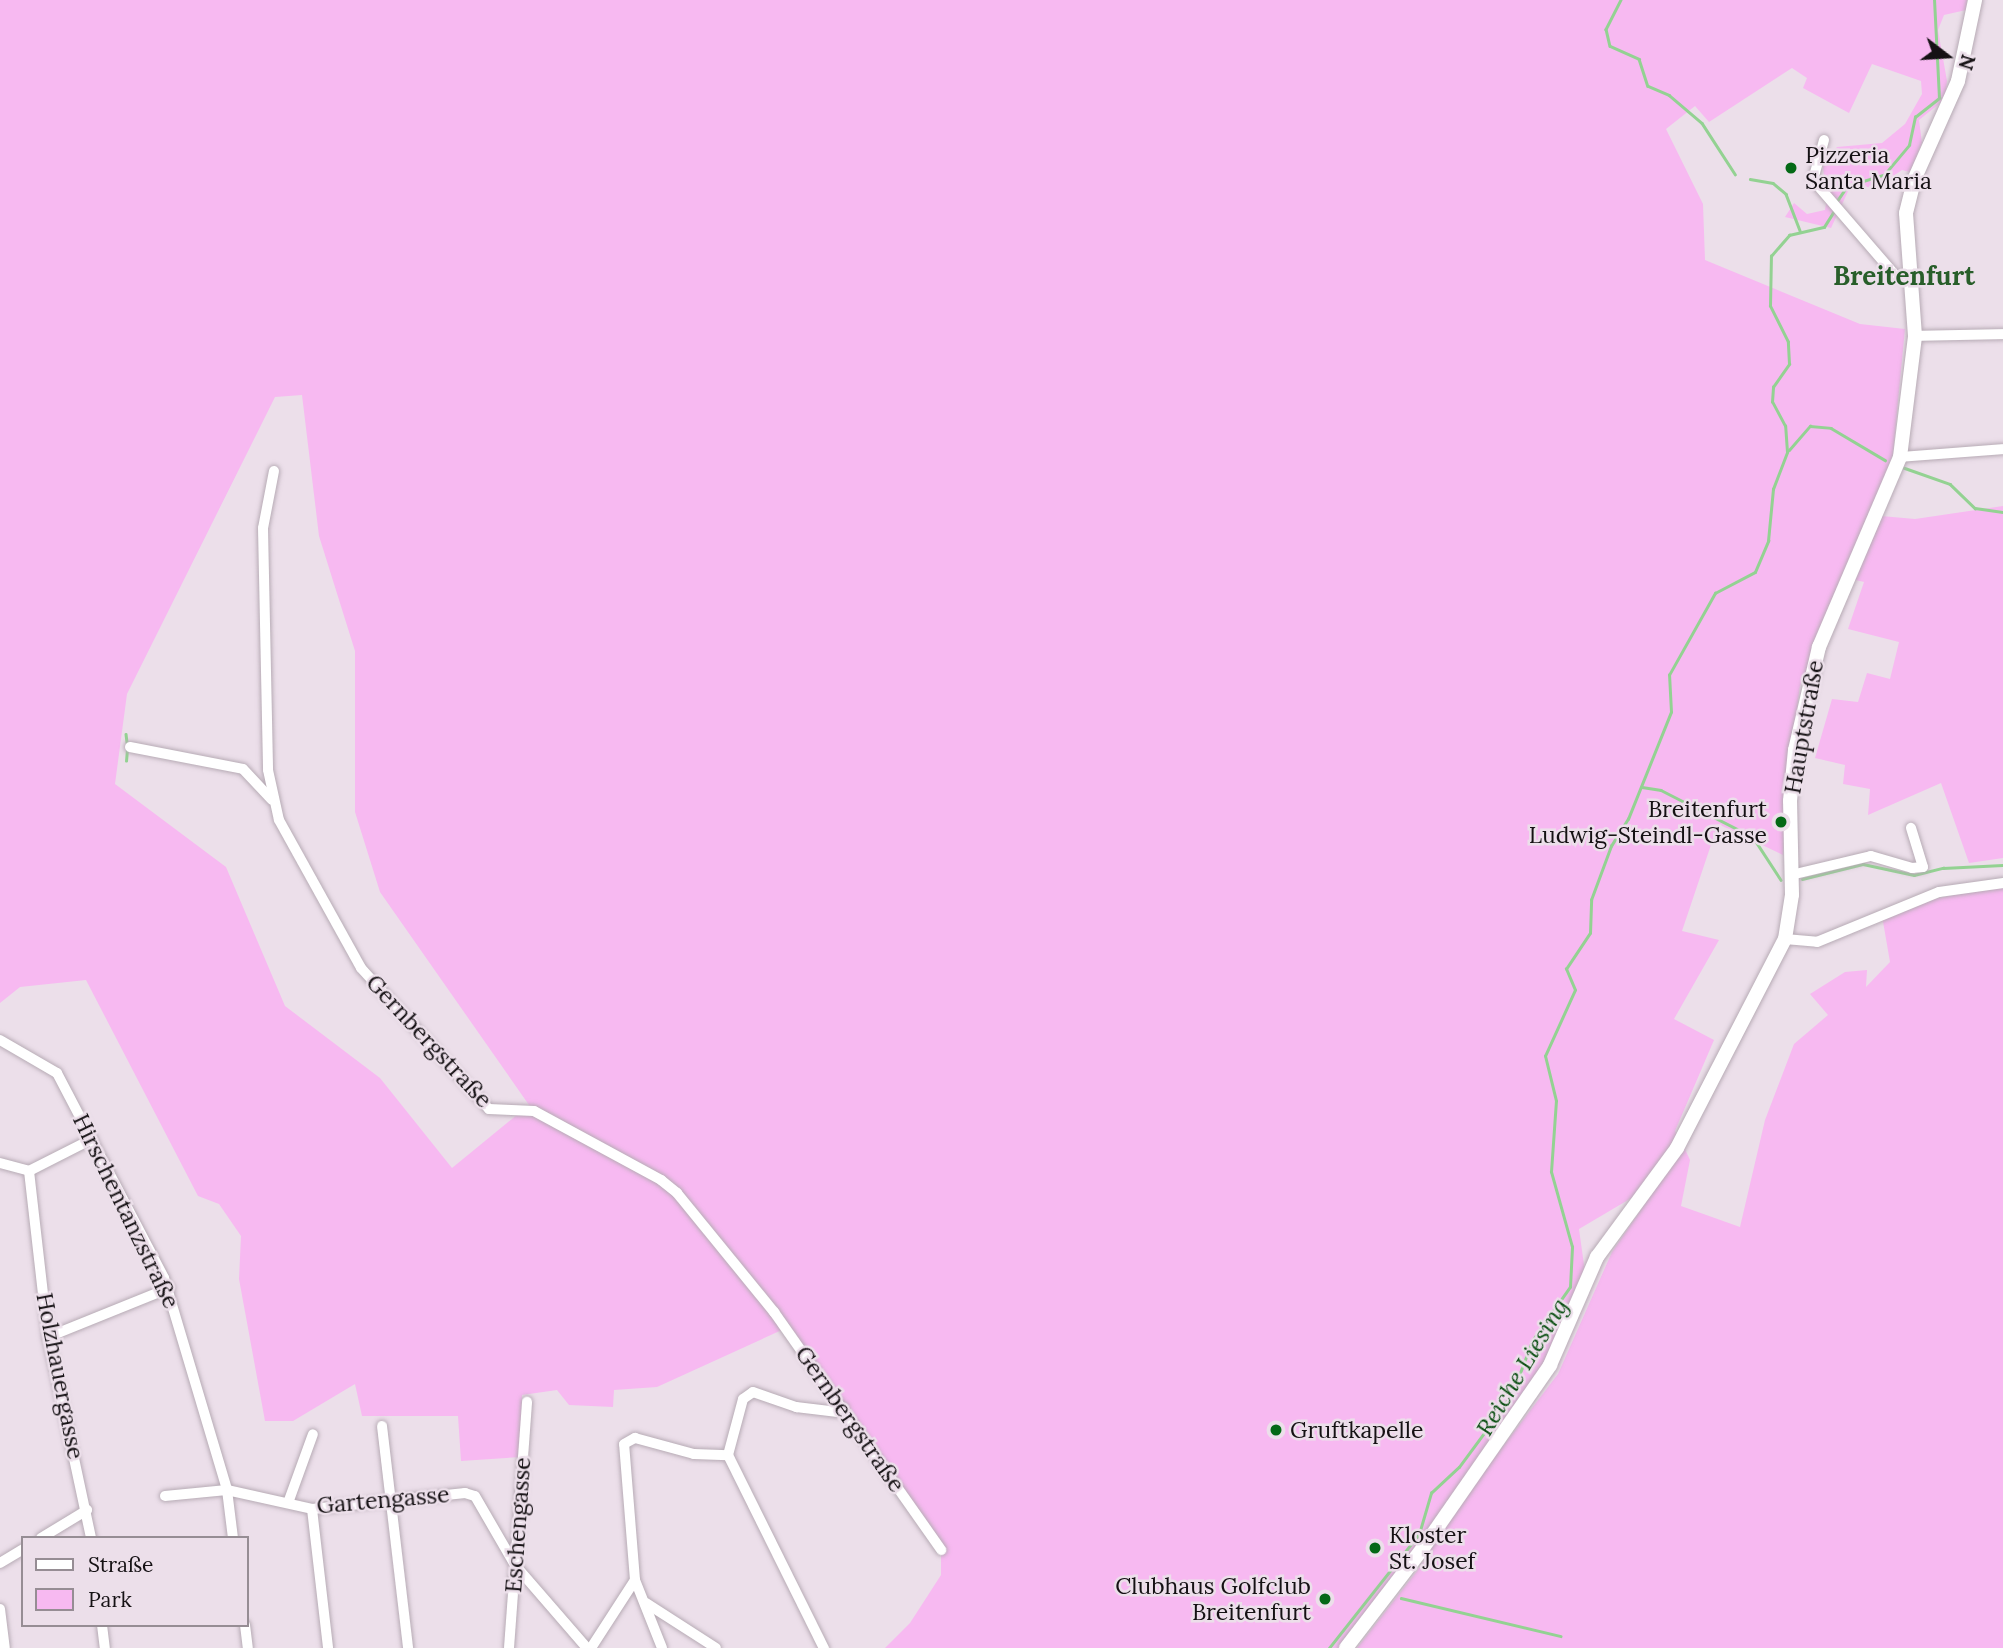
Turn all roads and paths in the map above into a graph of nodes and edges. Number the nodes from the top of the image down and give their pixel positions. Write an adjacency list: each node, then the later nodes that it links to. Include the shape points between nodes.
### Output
1 (1975, 0): 3 (main road, Hauptstraße, via 1958,81 1910,196 1905,234)
2 (1824, 139): 3 (street, via 1813,180 1895,275)
3 (1909, 279): 5 (main road, Hauptstraße)
4 (2003, 334): 5 (street)
5 (1915, 336): 7 (main road, Hauptstraße)
6 (2003, 449): 7 (street)
7 (1900, 457): 14 (main road, Hauptstraße, via 1811,675 1791,782)
8 (274, 471): 10 (street, Gernbergstraße, via 263,528)
9 (130, 747): 11 (street)
10 (268, 770): 11 (street); 12 (street, Gernbergstraße)
11 (248, 771): 12 (street)
12 (274, 802): 24 (street, Gernbergstraße, via 299,862 366,975 488,1108 498,1112 530,1109 669,1185 774,1312)
13 (1911, 828): 14 (street, via 1923,867 1912,869 1871,856)
14 (1791, 876): 16 (main road, Hauptstraße)
15 (2003, 883): 16 (street, via 1939,892 1817,942)
16 (1785, 939): 56 (main road, Hauptstraße, via 1678,1148 1597,1257 1550,1365 1423,1548)
17 (0, 1041): 18 (street, Hirschentanzstraße, via 57,1073)
18 (92, 1139): 20 (street); 21 (street, Hirschentanzstraße)
19 (0, 1163): 20 (street)
20 (29, 1171): 22 (street, Holzhauergasse)
21 (169, 1288): 22 (street); 28 (street, Hirschentanzstraße)
22 (48, 1337): 33 (street, Holzhauergasse)
23 (527, 1402): 40 (street, Eschengasse)
24 (844, 1408): 27 (street, via 796,1407 749,1393 743,1399); 38 (street, Gernbergstraße)
25 (382, 1426): 30 (street)
26 (313, 1434): 31 (street)
27 (728, 1455): 41 (street, via 694,1454 635,1438 624,1444); 55 (street)
28 (227, 1490): 29 (street, Gartengasse); 31 (street, Gartengasse); 36 (street, Hirschentanzstraße)
29 (165, 1496)
30 (391, 1499): 32 (street, Gartengasse); 40 (street, Gartengasse, via 475,1496); 50 (street)
31 (288, 1503): 32 (street, Gartengasse)
32 (313, 1509): 49 (street)
33 (87, 1510): 34 (street); 35 (street, Holzhauergasse)
34 (44, 1536)
35 (91, 1536)
36 (233, 1536)
37 (21, 1550): 39 (street)
38 (941, 1550)
39 (0, 1563)
40 (515, 1565): 51 (street, Eschengasse); 52 (street, Gartengasse)
41 (635, 1580): 42 (street); 52 (street)
42 (646, 1603): 53 (street); 54 (street)
43 (0, 1609): 46 (street)
44 (102, 1627): 47 (street)
45 (245, 1627): 48 (street)
46 (5, 1648)
47 (105, 1648)
48 (248, 1648)
49 (328, 1648)
50 (408, 1648)
51 (509, 1648)
52 (589, 1648)
53 (662, 1648)
54 (716, 1648)
55 (824, 1648)
56 (1346, 1648)

